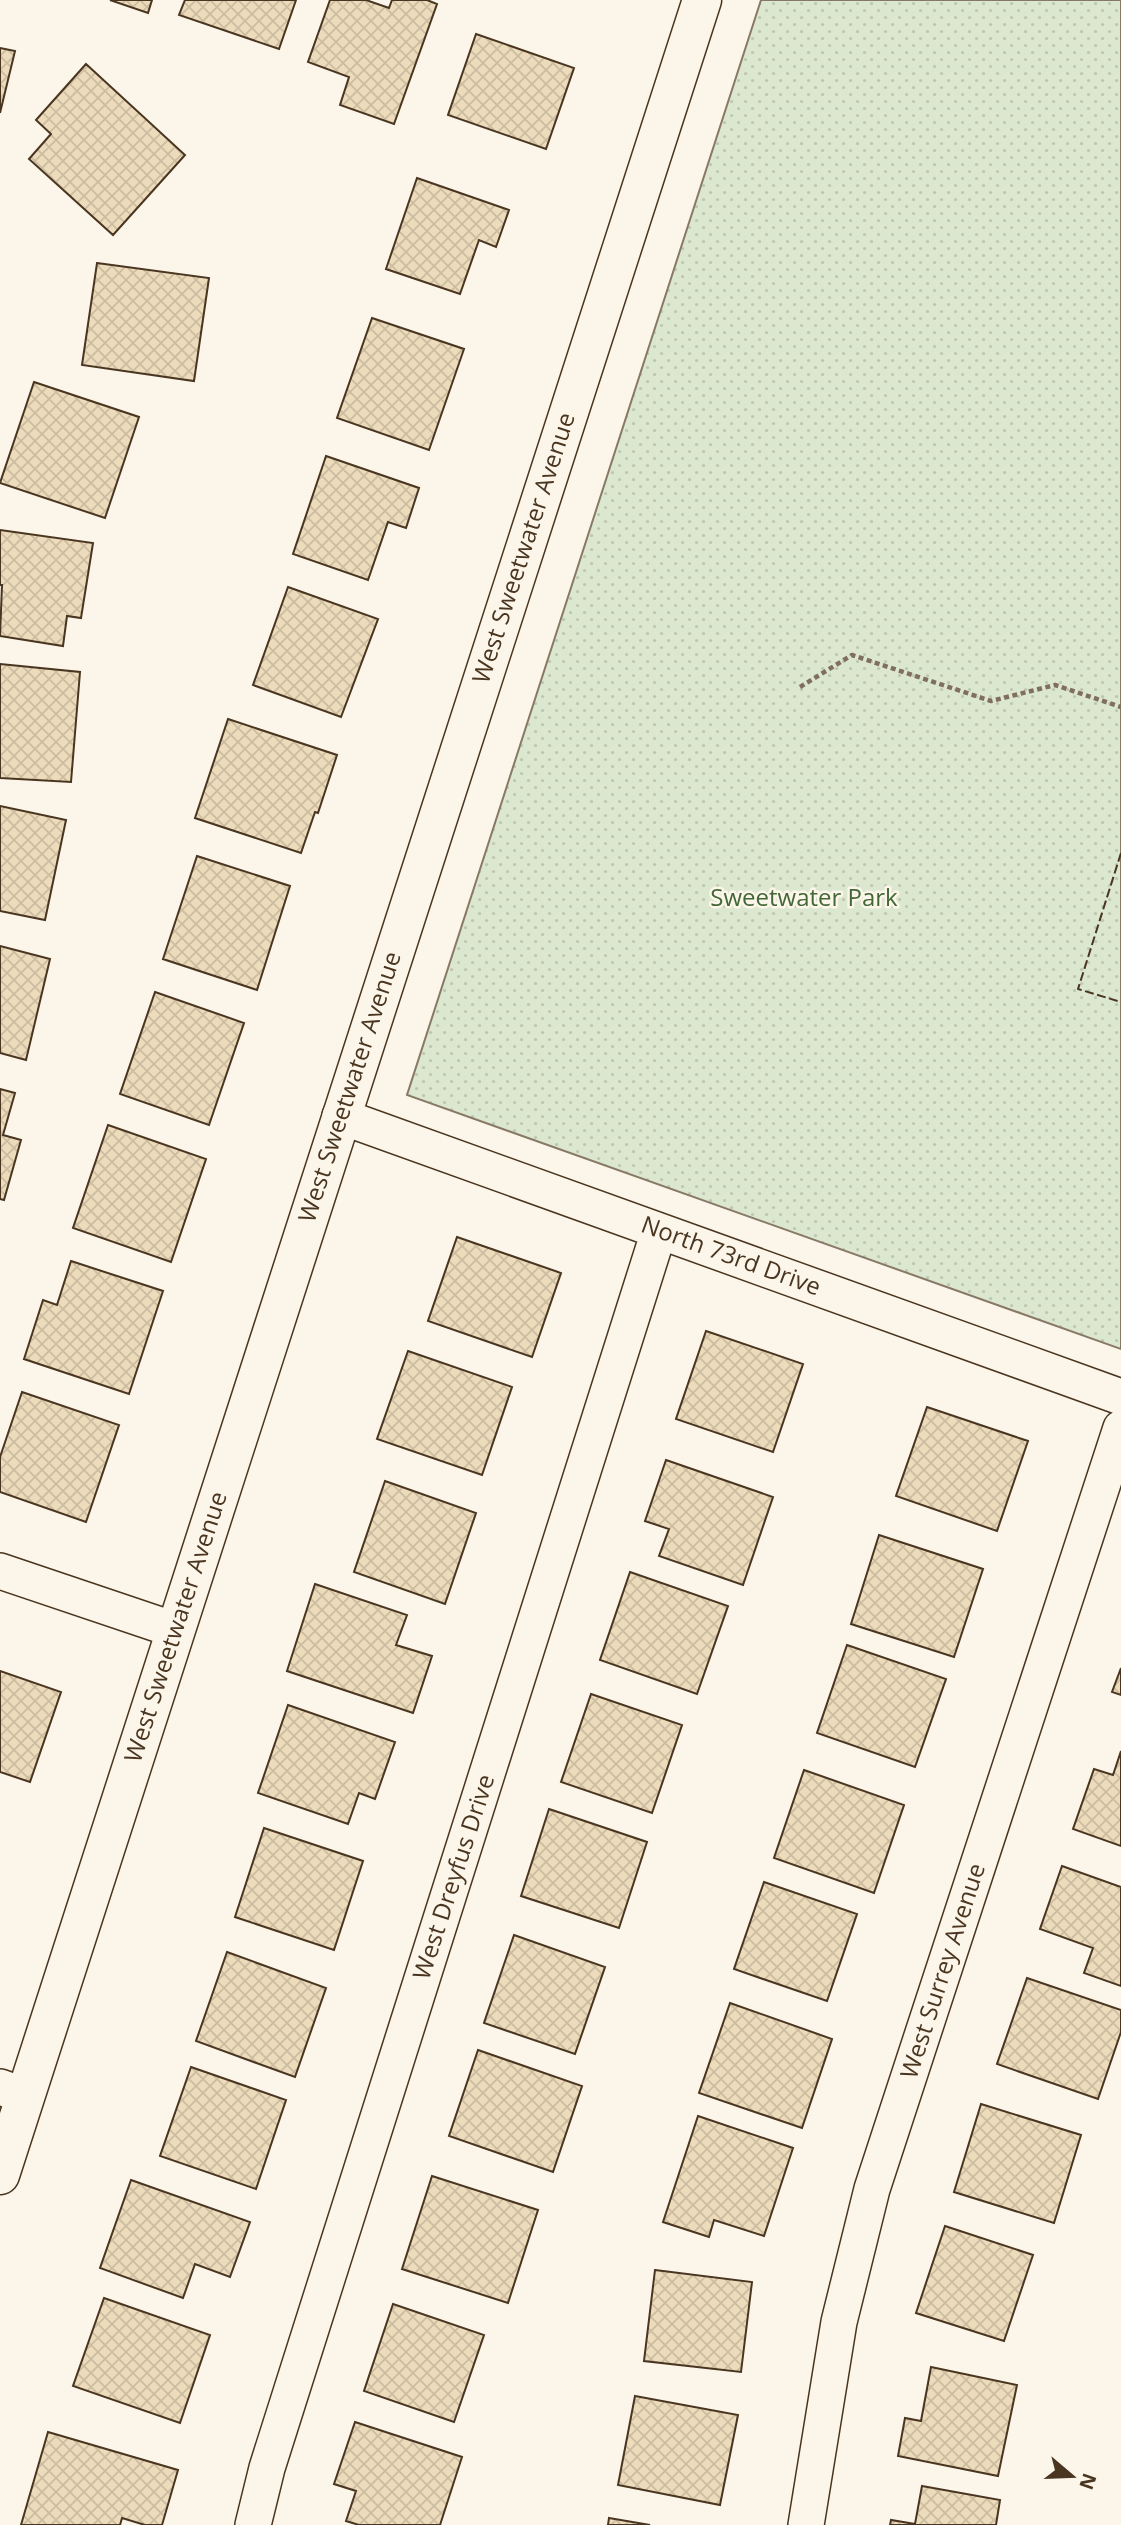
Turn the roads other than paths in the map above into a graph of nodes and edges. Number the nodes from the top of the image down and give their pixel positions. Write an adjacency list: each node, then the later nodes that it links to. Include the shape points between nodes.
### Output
1 (696, 2): 2 (street, West Sweetwater Avenue)
2 (340, 1116): 3 (street, North 73rd Drive); 7 (street, West Sweetwater Avenue)
3 (659, 1231): 4 (street, North 73rd Drive); 10 (street, West Dreyfus Drive, via 267,2468)
4 (1121, 1396)
5 (1121, 1428): 11 (street, West Surrey Avenue, via 872,2189 839,2322)
6 (0, 1571): 7 (street)
7 (175, 1630): 8 (street, West Sweetwater Avenue)
8 (13, 2091): 9 (street, West Sweetwater Avenue)
9 (0, 2175)
10 (253, 2525)
11 (806, 2525)

